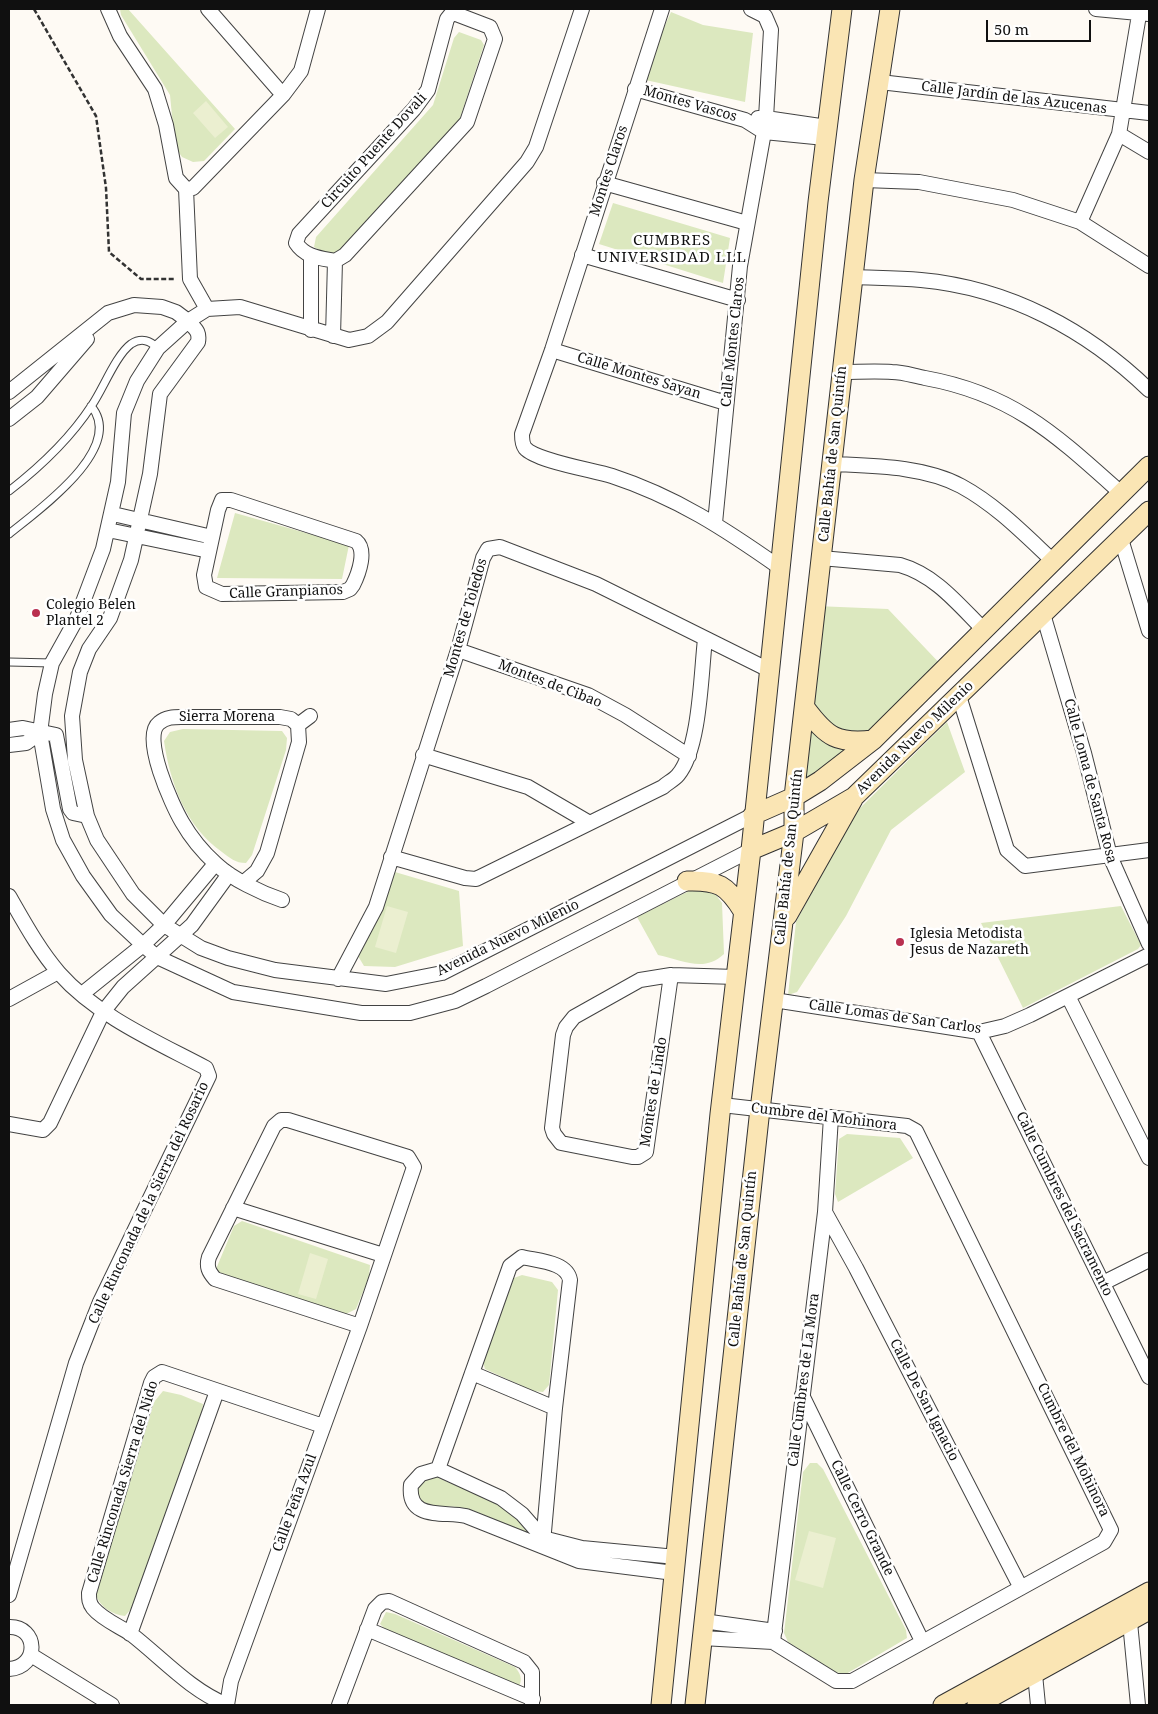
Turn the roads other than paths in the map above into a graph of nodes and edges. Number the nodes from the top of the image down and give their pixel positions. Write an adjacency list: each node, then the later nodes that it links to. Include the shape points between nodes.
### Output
1 (108, 9): 22 (street, via 120,36 154,89 166,125 176,178)
2 (208, 9): 13 (street)
3 (318, 9): 13 (street, via 301,71)
4 (582, 9): 35 (street, via 536,147 527,162 387,322 368,336 349,340)
5 (662, 9): 12 (street, Montes Claros)
6 (751, 9): 16 (street, Calle Montes Claros, via 765,16 771,30)
7 (842, 9): 17 (street)
8 (890, 9): 11 (street, Calle Bahía de San Quintín)
9 (1096, 9): 10 (street)
10 (1143, 12): 14 (street)
11 (880, 82): 14 (street, Calle Jardín de las Azucenas); 20 (street, Calle Bahía de San Quintín)
12 (635, 88): 16 (street, Montes Vascos); 21 (street, Montes Claros)
13 (283, 94): 22 (street, via 193,188)
14 (1124, 111): 15 (street, Calle Jardín de las Azucenas); 18 (street)
15 (1149, 113)
16 (765, 125): 17 (street, Montes Vascos); 24 (street, Calle Montes Claros)
17 (826, 132): 59 (street)
18 (1119, 134): 19 (street); 23 (street)
19 (1149, 152)
20 (864, 180): 23 (street, via 919,182 961,189 1013,200); 29 (street, Calle Bahía de San Quintín)
21 (604, 183): 24 (street); 26 (street, Montes Claros)
22 (186, 189): 31 (street, via 190,279)
23 (1080, 222): 28 (street)
24 (748, 223): 30 (street, Calle Montes Claros)
25 (311, 256): 27 (street); 27 (street, Circuito Puente Dovali, via 296,243 299,234 428,90 447,19 456,14 490,27 495,39 467,122); 34 (street)
26 (582, 256): 30 (street); 37 (street, Montes Claros)
27 (335, 261): 35 (street)
28 (1149, 266)
29 (853, 277): 38 (street, Calle Bahía de San Quintín); 39 (street, via 923,280 984,292 1025,305 1084,336)
30 (738, 300): 41 (street, Calle Montes Claros)
31 (207, 309): 33 (street); 34 (street, via 240,307)
32 (108, 313): 33 (street, via 134,306 162,307); 40 (street); 43 (street, via 37,397)
33 (188, 321): 36 (street, Avenida Nuevo Milenio); 50 (street, Avenida Nuevo Milenio, via 197,329 198,342 160,394 150,474)
34 (311, 330): 35 (street)
35 (333, 336)
36 (158, 348): 42 (lane, via 150,341 142,340 126,348); 49 (street, Avenida Nuevo Milenio, via 137,381 124,412)
37 (552, 350): 41 (street, Calle Montes Sayan); 51 (street, Montes Claros, via 522,434 524,447 536,455 613,477 694,510)
38 (842, 372): 44 (street, Calle Bahía de San Quintín); 47 (street, via 893,372 958,384 997,398 1032,418)
39 (1149, 390)
40 (9, 392)
41 (726, 403): 51 (street, Calle Montes Claros)
42 (91, 406): 46 (lane, via 69,436); 53 (lane, via 100,420 100,432 98,443 84,467)
43 (9, 418)
44 (833, 464): 57 (street, Calle Bahía de San Quintín); 58 (street, via 918,473 960,486 1011,522)
45 (1149, 466): 47 (street, Avenida Nuevo Milenio)
46 (9, 491)
47 (1122, 494): 58 (street, Avenida Nuevo Milenio)
48 (1149, 511): 55 (street, Avenida Nuevo Milenio)
49 (112, 514): 50 (street); 52 (street, Avenida Nuevo Milenio)
50 (140, 520): 54 (street, Avenida Nuevo Milenio); 56 (street)
51 (715, 523): 59 (street)
52 (108, 530): 54 (street); 66 (street, Avenida Nuevo Milenio, via 92,584)
53 (9, 534)
54 (137, 535): 56 (street); 81 (street, Avenida Nuevo Milenio, via 110,618 89,648 80,672 73,707 75,760)
55 (1121, 539): 60 (street, Avenida Nuevo Milenio); 62 (street)
56 (211, 544): 56 (street, Calle Granpianos, via 204,576 206,588 222,594 347,591 357,578 362,552 356,541 227,499 220,505)
57 (821, 558): 61 (street, via 900,565 912,569 942,588); 69 (street, Calle Bahía de San Quintín)
58 (1053, 561): 61 (street, Avenida Nuevo Milenio)
59 (780, 567): 67 (street)
60 (1043, 614): 68 (street, Avenida Nuevo Milenio); 86 (street, Calle Loma de Santa Rosa)
61 (983, 629): 74 (street, Avenida Nuevo Milenio)
62 (1149, 631)
63 (706, 639): 64 (street, Montes de Toledos, via 596,584 495,547 488,549 483,558); 67 (street, Montes de Toledos); 77 (street)
64 (458, 650): 76 (street, Montes de Toledos); 77 (street, Montes de Cibao, via 588,695)
65 (9, 662): 66 (lane)
66 (52, 663): 73 (street, Avenida Nuevo Milenio)
67 (768, 670): 80 (street)
68 (959, 696): 79 (street, Avenida Nuevo Milenio); 86 (street, via 1007,850 1024,866)
69 (806, 709): 74 (street, via 834,738 855,742); 78 (street, Calle Bahía de San Quintín)
70 (310, 716): 71 (street)
71 (298, 725): 88 (street, Sierra Morena, via 291,719 280,717 155,718 153,747 168,794 183,823); 91 (street, via 300,742 267,853 257,871)
72 (9, 730): 73 (street, via 23,728)
73 (40, 733): 75 (street, via 26,743); 81 (street, via 52,733 58,738 67,800 73,813); 99 (street, Avenida Nuevo Milenio, via 53,809 63,840 83,876 111,915)
74 (872, 740): 78 (street, Avenida Nuevo Milenio)
75 (9, 745)
76 (423, 755): 82 (street, via 528,787); 87 (street, Montes de Toledos)
77 (689, 756): 82 (street, via 678,775 663,787)
78 (794, 797): 80 (street, Avenida Nuevo Milenio); 83 (street, Calle Bahía de San Quintín)
79 (854, 798): 83 (street, Avenida Nuevo Milenio); 96 (street)
80 (753, 815): 84 (street); 105 (street, Avenida Nuevo Milenio, via 442,973 386,984)
81 (87, 816): 95 (street, Avenida Nuevo Milenio, via 117,873)
82 (588, 822): 87 (street, via 476,879)
83 (794, 832): 84 (street, Avenida Nuevo Milenio); 96 (street, Calle Bahía de San Quintín)
84 (750, 850): 90 (street, Avenida Nuevo Milenio); 94 (street)
85 (1149, 850): 86 (street)
86 (1110, 856): 98 (street, Calle Loma de Santa Rosa)
87 (391, 857): 105 (street, Montes de Toledos, via 376,908)
88 (215, 864): 89 (street, Sierra Morena); 95 (street)
89 (229, 874): 91 (street, Sierra Morena); 97 (street)
90 (687, 881): 94 (street, via 720,884); 101 (street, Avenida Nuevo Milenio, via 455,1001 410,1013 361,1013 233,992)
91 (244, 882): 93 (street, Sierra Morena)
92 (9, 896): 102 (street, Calle Rinconada de la Sierra del Rosario)
93 (282, 900)
94 (743, 911): 104 (street)
95 (164, 925): 97 (street, Avenida Nuevo Milenio); 99 (street)
96 (782, 926): 109 (street, Calle Bahía de San Quintín)
97 (181, 937): 101 (street); 105 (street, Avenida Nuevo Milenio, via 228,958 276,970)
98 (1149, 944)
99 (143, 945): 101 (street, Avenida Nuevo Milenio); 106 (street)
100 (1149, 955): 107 (street, Calle Lomas de San Carlos)
101 (157, 957): 110 (street, via 123,987)
102 (58, 972): 106 (street, Calle Rinconada de la Sierra del Rosario); 108 (street)
103 (671, 975): 103 (street, Montes de Lindo, via 640,980 574,1017 566,1027 552,1128 561,1143 632,1157 646,1152); 104 (street, Montes de Lindo)
104 (736, 978): 112 (street)
105 (338, 979)
106 (82, 994): 110 (street, Calle Rinconada de la Sierra del Rosario)
107 (1068, 996): 111 (street, Calle Lomas de San Carlos, via 1004,1026); 116 (street)
108 (9, 999)
109 (774, 1000): 111 (street, Calle Lomas de San Carlos); 113 (street, Calle Bahía de San Quintín)
110 (103, 1012): 115 (street, via 50,1123 43,1130); 134 (street, Calle Rinconada de la Sierra del Rosario, via 206,1068 209,1076 100,1302 76,1363)
111 (979, 1032): 121 (street, Calle Cumbres del Sacramento)
112 (722, 1105): 113 (street, Cumbre del Mohinora); 131 (street)
113 (760, 1110): 114 (street, Cumbre del Mohinora); 139 (street, Calle Bahía de San Quintín)
114 (831, 1117): 118 (street, Calle Cumbres de La Mora); 132 (street, Cumbre del Mohinora, via 908,1126 919,1136 1110,1526 1109,1536 1104,1542)
115 (9, 1124)
116 (1149, 1158)
117 (233, 1208): 119 (street); 119 (street, Calle Peña Azul, via 274,1126 281,1120 408,1157 414,1169); 122 (street, Calle Peña Azul, via 208,1262 215,1279)
118 (825, 1212): 126 (street, Calle Cumbres de La Mora); 132 (street, Calle De San Ignacio)
119 (384, 1255): 122 (street, Calle Peña Azul)
120 (1149, 1260): 121 (street)
121 (1103, 1283): 124 (street, Calle Cumbres del Sacramento)
122 (360, 1326): 128 (street, Calle Peña Azul)
123 (472, 1373): 127 (street); 127 (street, via 513,1262 522,1257 563,1268 570,1280); 129 (street)
124 (1149, 1377)
125 (217, 1391): 128 (street, Calle Rinconada Sierra del Nido); 140 (street); 140 (street, Calle Rinconada Sierra del Nido, via 162,1372 151,1383 89,1598 94,1609)
126 (802, 1395): 141 (street, Calle Cumbres de La Mora); 142 (street, Calle Cerro Grande)
127 (555, 1408): 130 (street)
128 (323, 1426): 147 (street, Calle Peña Azul)
129 (438, 1469): 130 (street, via 501,1498 522,1514); 130 (street, via 421,1474 411,1485 412,1499 421,1510 466,1516)
130 (543, 1542): 131 (street)
131 (675, 1565): 151 (street)
132 (1020, 1588): 142 (street, Cumbre del Mohinora)
133 (1149, 1592): 136 (street)
134 (9, 1595)
135 (1149, 1610): 136 (street)
136 (1129, 1612): 144 (street); 155 (street)
137 (9, 1627): 143 (street, via 19,1628 28,1636)
138 (368, 1629): 146 (street); 146 (street, via 377,1605 389,1601 524,1662 532,1672); 150 (street)
139 (703, 1629): 141 (street, Cumbre del Mohinora); 148 (street, Calle Bahía de San Quintín)
140 (130, 1634): 147 (street, Calle Rinconada Sierra del Nido)
141 (774, 1637): 142 (street, Cumbre del Mohinora, via 842,1683 852,1682)
142 (922, 1642)
143 (31, 1655): 145 (street, via 22,1666); 149 (street)
144 (1034, 1663): 152 (street); 153 (street); 154 (street)
145 (9, 1669)
146 (533, 1702)
147 (221, 1704)
148 (696, 1704)
149 (112, 1705)
150 (339, 1705)
151 (661, 1705)
152 (943, 1705)
153 (977, 1705)
154 (1038, 1705)
155 (1138, 1705)

